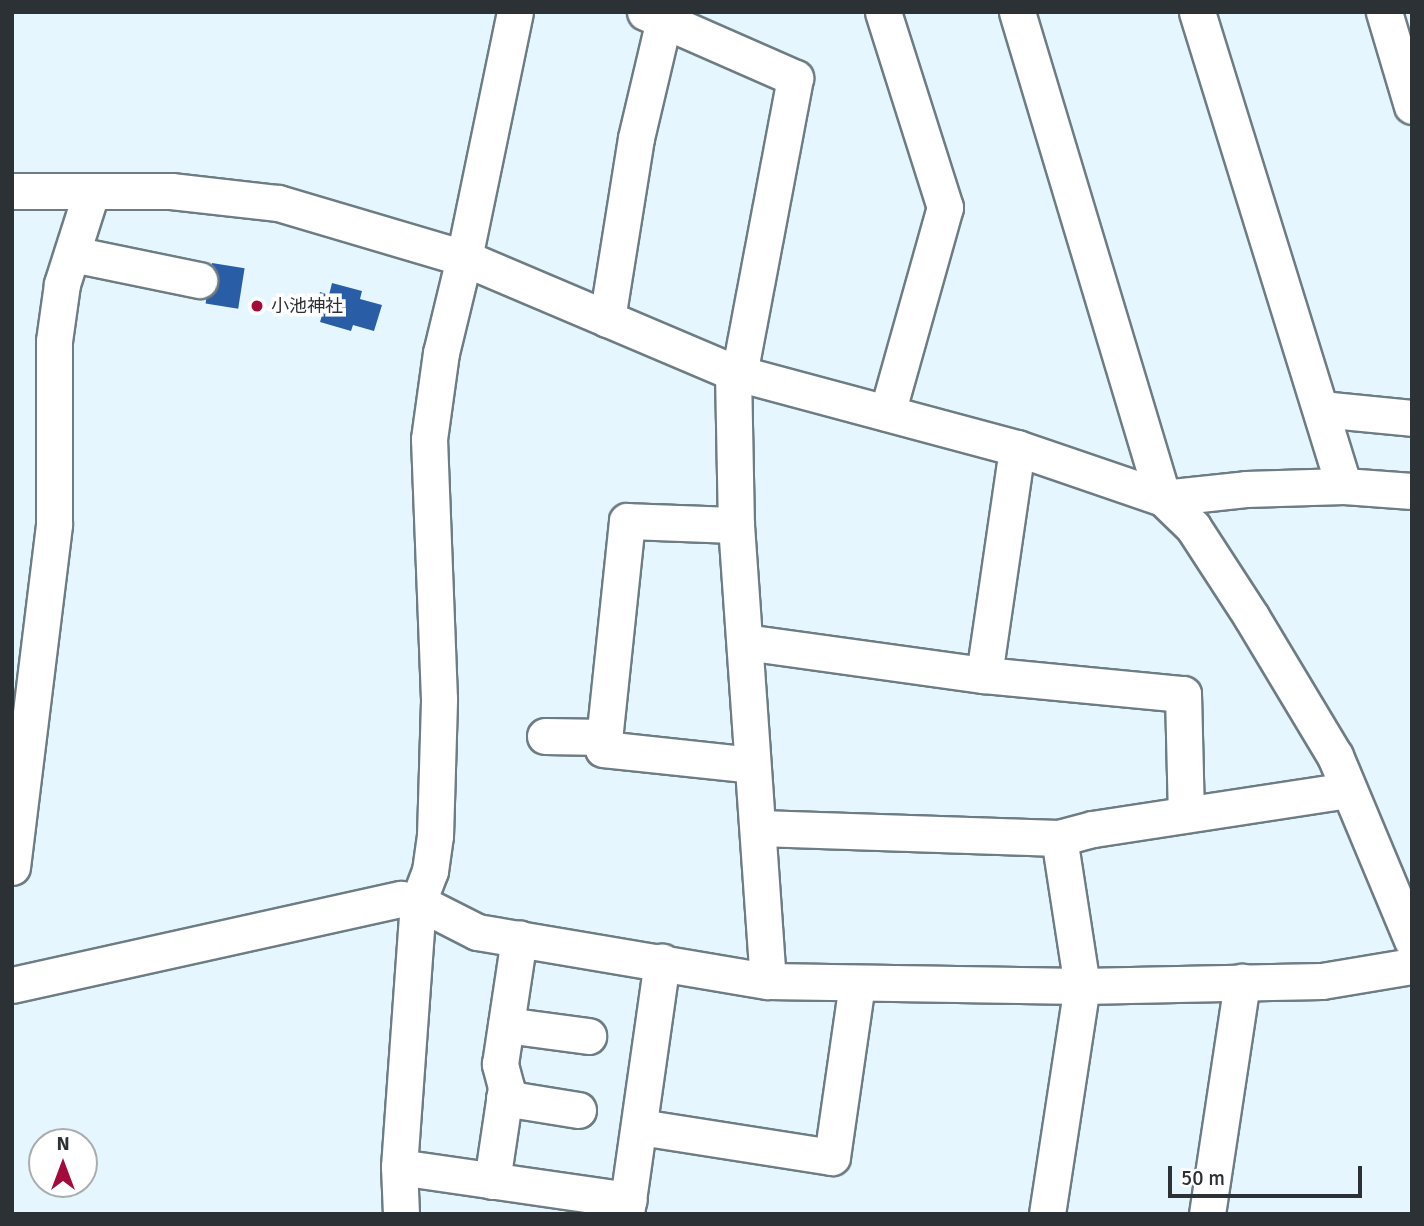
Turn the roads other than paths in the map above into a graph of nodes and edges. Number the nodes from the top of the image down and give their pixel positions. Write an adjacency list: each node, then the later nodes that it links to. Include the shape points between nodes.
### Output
1 (514, 12): 11 (street)
2 (883, 12): 16 (street, via 945,207)
3 (1017, 12): 21 (street)
4 (1197, 12): 15 (street)
5 (672, 19): 13 (street, via 636,138); 14 (street, via 794,78)
6 (1395, 26): 7 (street)
7 (1412, 106)
8 (12, 191): 9 (street)
9 (91, 193): 10 (street); 11 (street, via 171,191 278,203)
10 (72, 254): 12 (street); 32 (street, via 62,284 54,341 54,524)
11 (464, 258): 13 (street); 33 (street, via 441,353 429,439 439,699 435,836 430,871)
12 (199, 280)
13 (607, 319): 14 (street)
14 (736, 372): 16 (street); 22 (street)
15 (1321, 409): 17 (street); 19 (street)
16 (887, 413): 18 (street)
17 (1412, 418)
18 (1017, 448): 21 (street); 24 (street)
19 (1345, 486): 20 (street); 21 (street, via 1246,489)
20 (1412, 491)
21 (1163, 498): 28 (street, via 1193,527 1252,618 1335,756)
22 (736, 525): 23 (street); 26 (street, via 627,521)
23 (745, 642): 24 (street); 27 (street)
24 (984, 675): 29 (street, via 1183,694)
25 (545, 736): 26 (street)
26 (604, 737): 27 (street, via 603,749)
27 (752, 765): 30 (street)
28 (1347, 790): 29 (street); 35 (street)
29 (1186, 814): 31 (street)
30 (759, 828): 31 (street); 38 (street)
31 (1059, 838): 42 (street)
32 (12, 867)
33 (418, 902): 34 (street, via 477,932); 41 (street, via 401,899); 48 (street)
34 (519, 938): 36 (street); 43 (street)
35 (1412, 940)
36 (662, 962): 38 (street); 47 (street)
37 (1412, 966): 39 (street, via 1322,981)
38 (768, 981): 40 (street)
39 (1242, 982): 42 (street); 53 (street)
40 (858, 984): 42 (street); 47 (street, via 832,1157)
41 (12, 985)
42 (1082, 986): 52 (street)
43 (506, 1025): 44 (street); 45 (street, via 500,1064)
44 (588, 1036)
45 (504, 1098): 46 (street); 49 (street)
46 (578, 1110)
47 (640, 1127): 50 (street)
48 (399, 1167): 49 (street); 51 (street)
49 (492, 1181): 50 (street)
50 (628, 1207)
51 (401, 1214)
52 (1047, 1214)
53 (1207, 1214)

